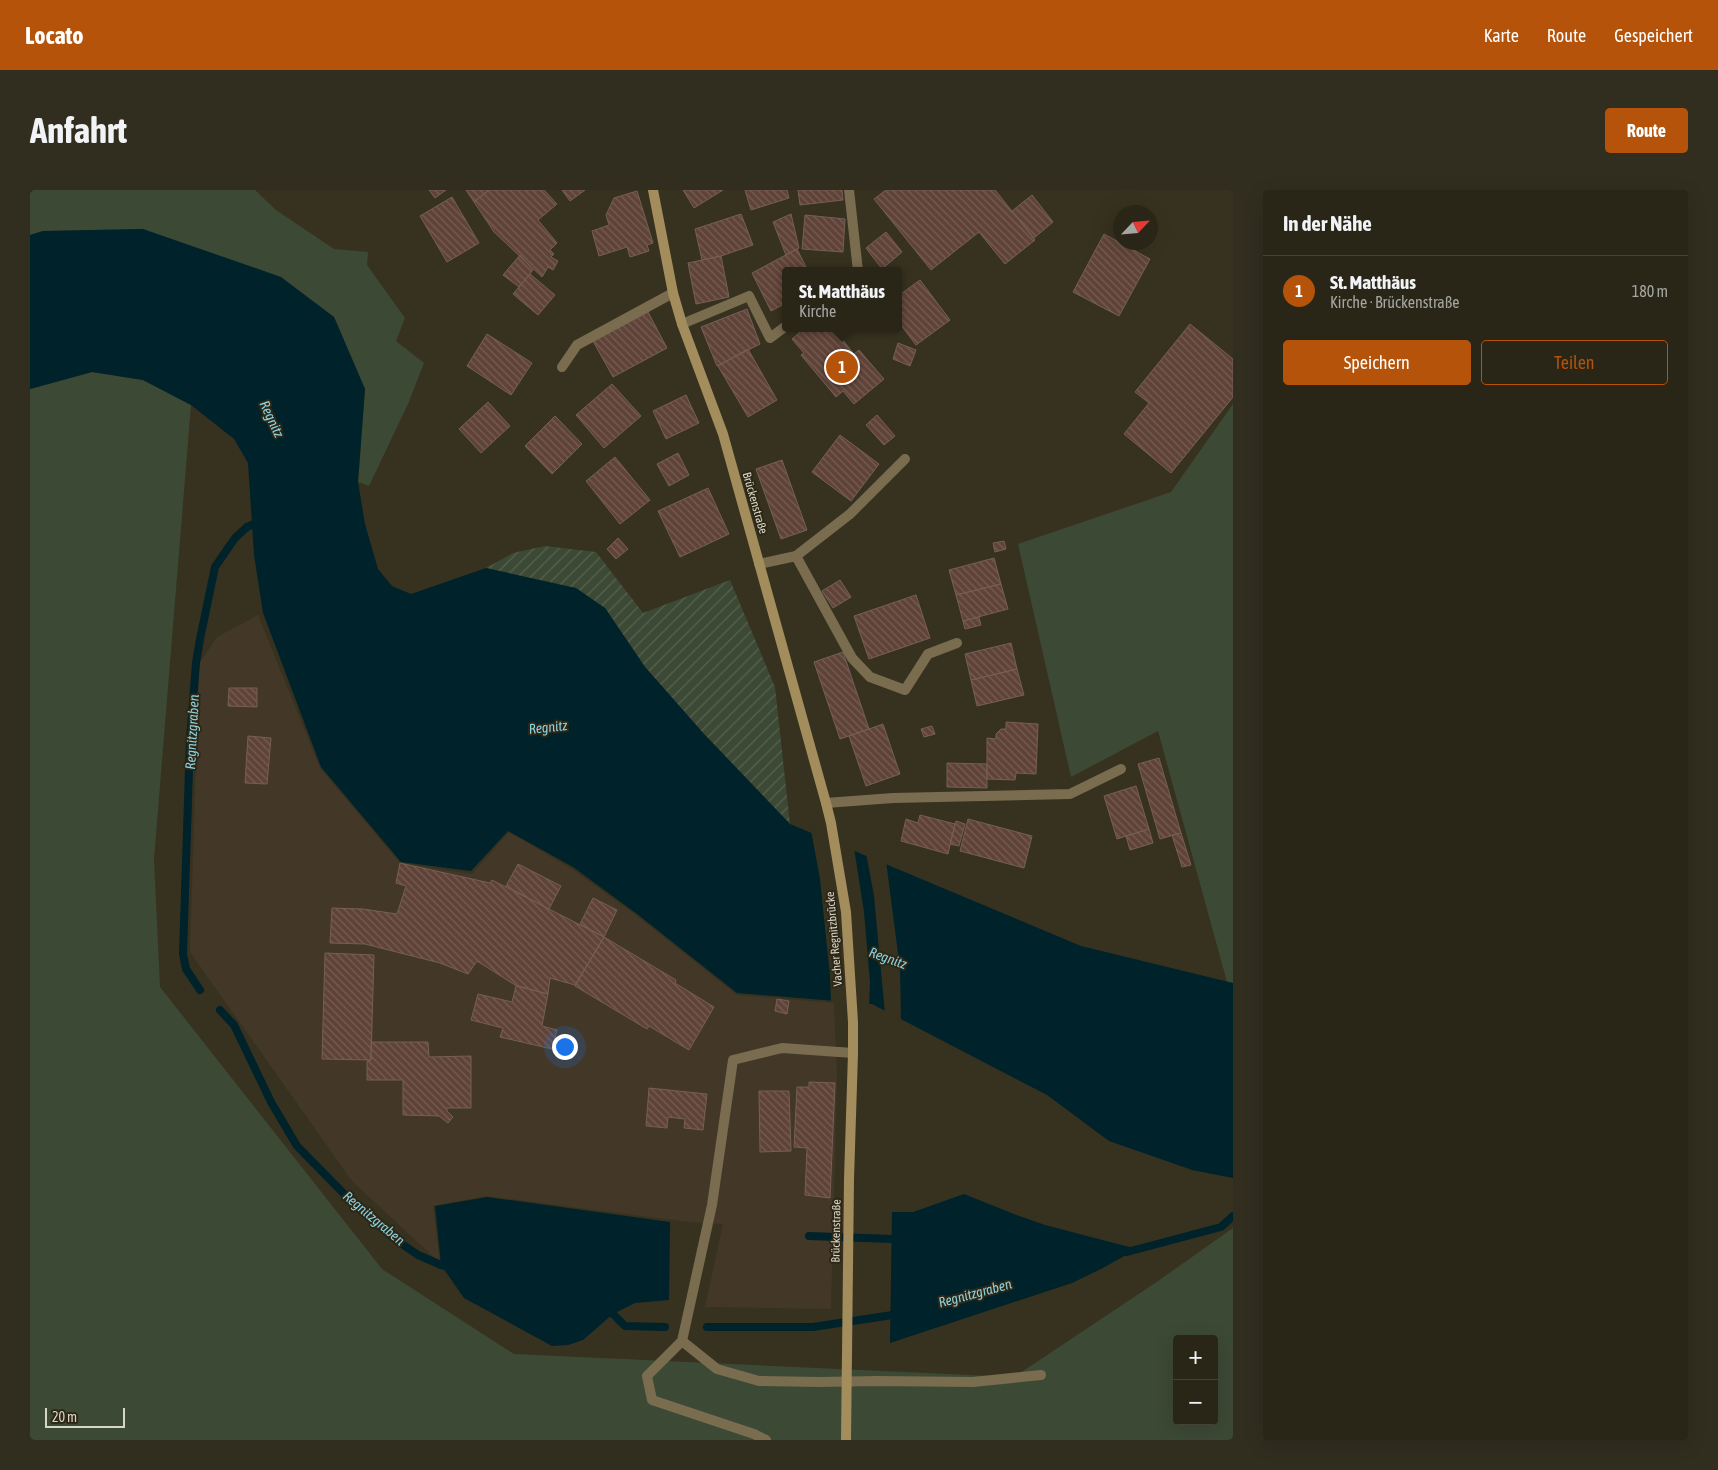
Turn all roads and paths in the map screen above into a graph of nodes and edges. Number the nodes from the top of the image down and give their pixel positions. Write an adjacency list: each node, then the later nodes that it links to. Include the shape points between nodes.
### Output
1 (653, 190): 4 (main road, Brückenstraße)
2 (849, 190): 3 (street)
3 (858, 267)
4 (673, 293): 5 (main road, Brückenstraße); 7 (street, via 577,345)
5 (682, 324): 6 (street, via 749,296 770,338); 10 (main road, Brückenstraße, via 723,434)
6 (782, 329)
7 (562, 367)
8 (905, 459): 9 (street, via 850,514)
9 (796, 556): 10 (street); 11 (street, via 852,658 870,677 905,690 928,654)
10 (759, 564): 13 (main road, Brückenstraße)
11 (957, 643)
12 (1121, 769): 13 (street, via 1070,794 892,798)
13 (826, 803): 14 (main road, Brückenstraße)
14 (831, 823): 15 (main road, Vacher Regnitzbrücke, via 846,912)
15 (852, 1022): 16 (main road, Brückenstraße)
16 (853, 1053): 17 (street, via 782,1048 733,1060 712,1205); 19 (main road, Brückenstraße)
17 (682, 1341): 19 (street, via 717,1369 759,1381); 20 (street, via 647,1376 652,1400)
18 (1041, 1375): 19 (street, via 948,1383)
19 (847, 1382): 21 (main road, Brückenstraße)
20 (766, 1440)
21 (846, 1440)

